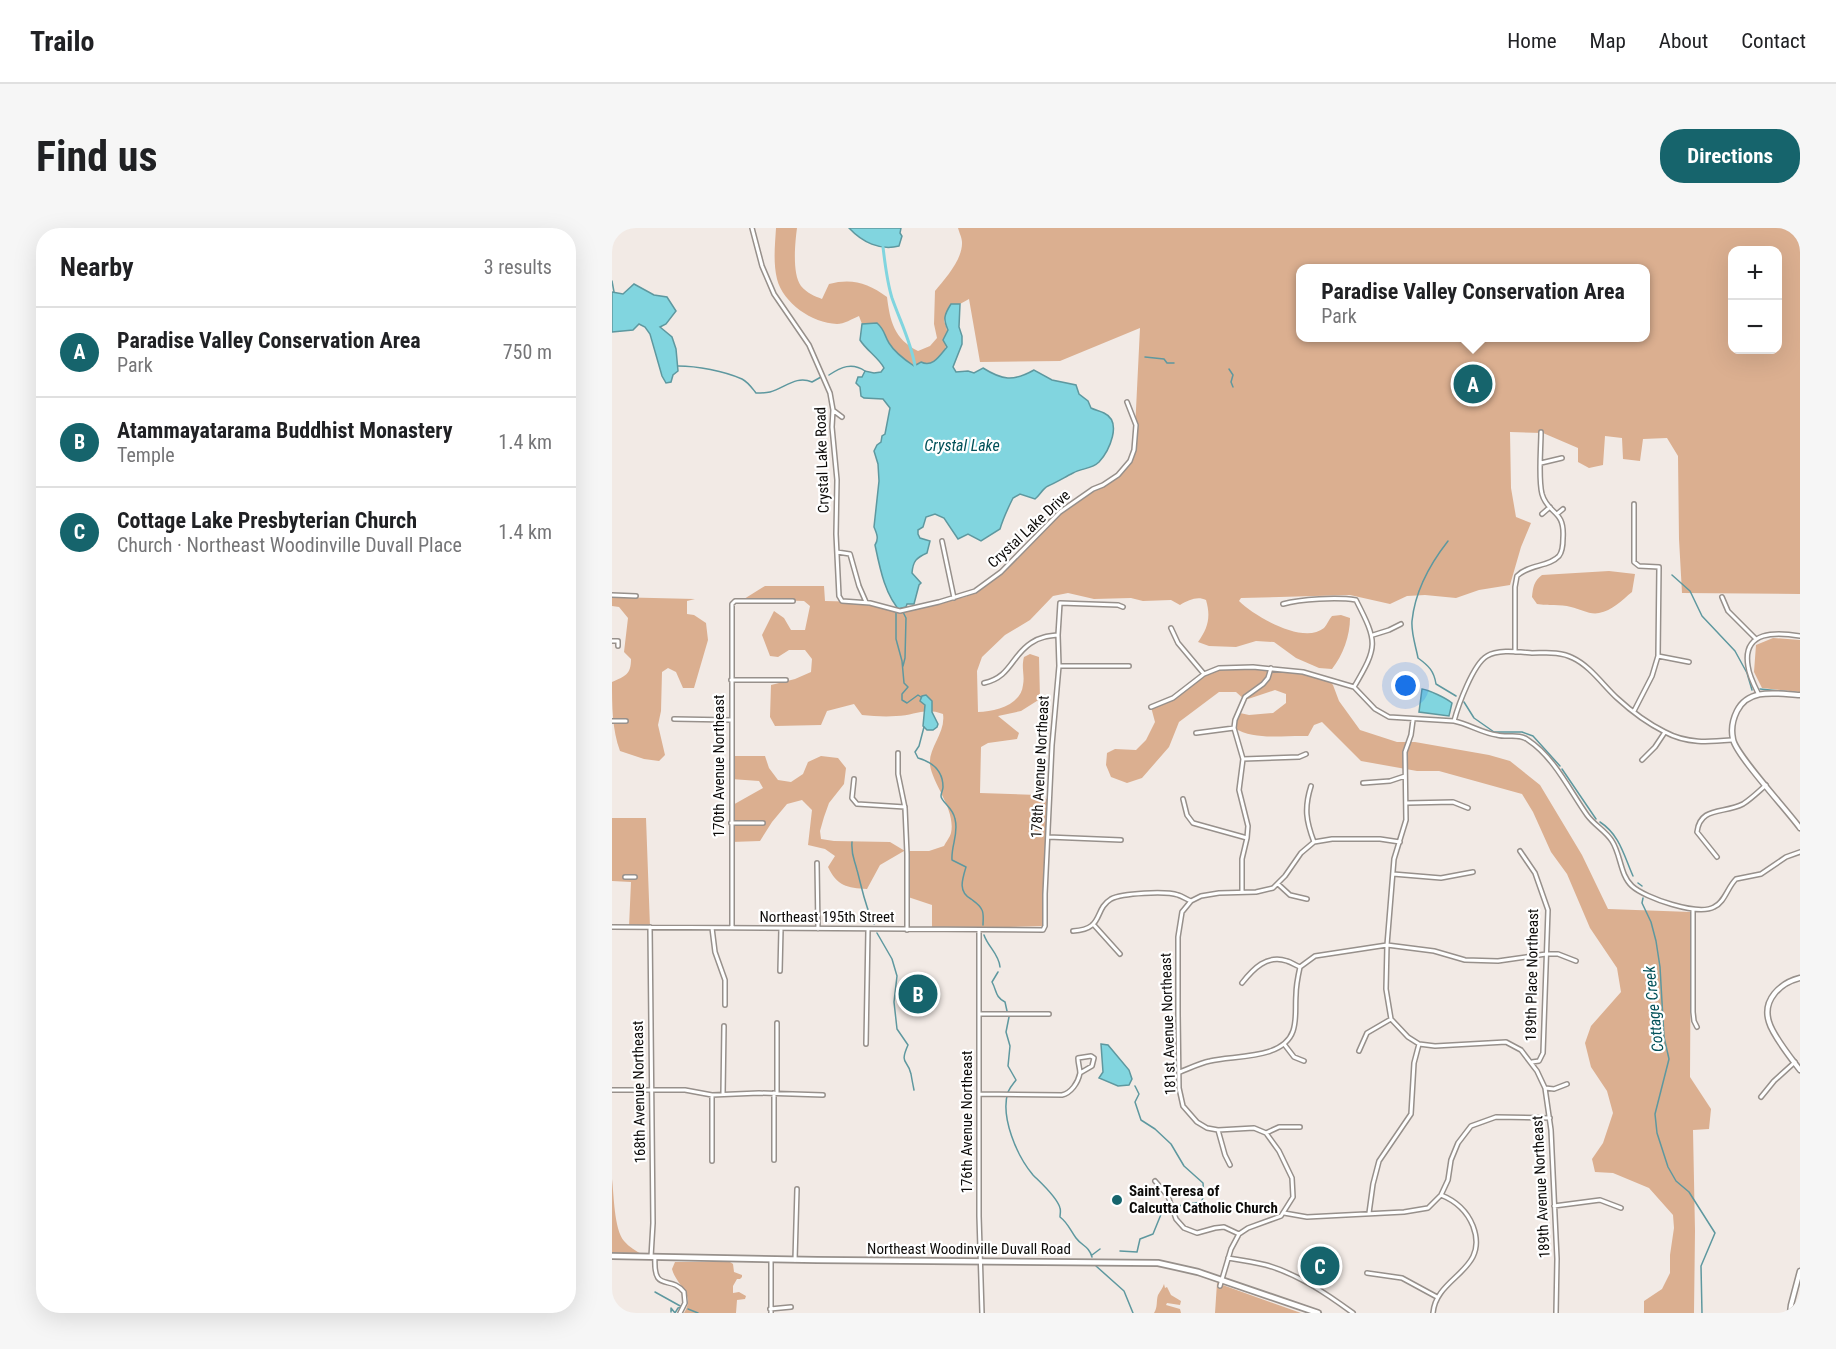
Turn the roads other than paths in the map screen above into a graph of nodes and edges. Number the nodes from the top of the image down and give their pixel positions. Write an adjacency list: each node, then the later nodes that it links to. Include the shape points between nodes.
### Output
1 (752, 228): 3 (street, Crystal Lake Road, via 771,287 809,345 830,393)
2 (1127, 402): 18 (street, Crystal Lake Drive, via 1136,425 1134,450 1118,475 1060,512 1001,572 975,591)
3 (833, 410): 4 (street); 14 (street, Crystal Lake Road)
4 (842, 417)
5 (1541, 432): 7 (street)
6 (1562, 458): 7 (street)
7 (1541, 463): 9 (street, via 1542,494)
8 (1635, 504): 33 (street, via 1634,562 1659,567)
9 (1550, 507): 11 (street); 12 (street)
10 (1563, 509): 12 (street)
11 (1542, 514)
12 (1557, 514): 32 (street, via 1564,527 1561,553 1517,576)
13 (942, 541): 18 (street)
14 (837, 552): 21 (street, via 851,557); 21 (street, Crystal Lake Road, via 839,599 845,603)
15 (612, 595): 16 (street)
16 (636, 596)
17 (1722, 597): 29 (street, via 1728,610)
18 (954, 598): 19 (street, Crystal Lake Drive)
19 (947, 600): 21 (street, Crystal Lake Road, via 901,610)
20 (792, 601): 39 (street, 170th Avenue Northeast, via 732,604)
21 (866, 602)
22 (1283, 604): 27 (street, via 1356,600)
23 (1123, 608): 26 (street, 178th Avenue Northeast, via 1118,604 1060,603)
24 (1401, 624): 27 (street)
25 (1171, 628): 38 (street, via 1178,643)
26 (1058, 635): 35 (street, 178th Avenue Northeast); 41 (street, via 1030,643 1007,671)
27 (1373, 635): 42 (street, via 1371,658)
28 (1800, 636): 29 (street, via 1772,633)
29 (1756, 639): 43 (street, via 1747,660)
30 (612, 641): 31 (street, via 618,641)
31 (618, 646)
32 (1515, 652): 46 (street, via 1560,653 1574,658); 52 (street, via 1496,653 1479,663)
33 (1658, 656): 34 (street); 46 (street)
34 (1689, 662)
35 (1059, 666): 36 (street); 73 (street, 178th Avenue Northeast)
36 (1129, 666)
37 (1271, 668): 38 (street, via 1231,666); 42 (street, via 1303,672); 53 (street, via 1263,684 1245,697)
38 (1204, 674): 45 (street, via 1173,698)
39 (731, 680): 40 (street); 48 (street, 170th Avenue Northeast)
40 (786, 680)
41 (984, 683)
42 (1354, 687): 49 (street, via 1381,714)
43 (1758, 693): 44 (street); 56 (street, via 1738,708)
44 (1800, 695)
45 (1151, 707)
46 (1634, 711): 54 (street)
47 (674, 719): 48 (street)
48 (731, 720): 70 (street, 170th Avenue Northeast)
49 (1413, 720): 52 (street); 61 (street, via 1405,752)
50 (612, 721): 51 (street)
51 (626, 721)
52 (1454, 721): 90 (street, via 1498,736 1520,736 1535,745 1571,788 1587,815 1612,841 1632,886 1643,894)
53 (1234, 728): 55 (street); 59 (street)
54 (1665, 732): 56 (street, via 1684,740); 60 (street)
55 (1196, 733)
56 (1732, 740): 64 (street)
57 (897, 753): 68 (street)
58 (1306, 754): 59 (street)
59 (1243, 759): 74 (street, via 1239,790)
60 (1642, 760)
61 (1405, 776): 63 (street); 67 (street)
62 (854, 779): 68 (street, via 852,798 857,804)
63 (1363, 783)
64 (1766, 785): 72 (street); 80 (street, via 1744,803 1705,815 1698,823 1697,832)
65 (1311, 786): 76 (street, via 1305,802)
66 (1183, 799): 74 (street, via 1192,823)
67 (1407, 803): 69 (street, via 1453,802); 77 (street)
68 (905, 807): 99 (street)
69 (1468, 808)
70 (731, 823): 71 (street); 95 (street, 170th Avenue Northeast)
71 (763, 823)
72 (1800, 828)
73 (1048, 837): 75 (street); 101 (street, 178th Avenue Northeast, via 1046,927)
74 (1247, 838): 87 (street, via 1242,859)
75 (1121, 840)
76 (1314, 842): 77 (street); 86 (street, via 1301,852)
77 (1400, 842): 83 (street)
78 (1520, 851): 105 (street, 189th Place Northeast, via 1535,873 1548,910)
79 (1800, 852): 90 (street, via 1761,874 1736,879 1712,909)
80 (1717, 857)
81 (817, 863): 97 (street)
82 (1473, 872): 83 (street, via 1441,879)
83 (1393, 874): 103 (street)
84 (625, 877): 85 (street)
85 (635, 877)
86 (1278, 884): 87 (street, via 1265,891); 88 (street, via 1290,895)
87 (1242, 892): 89 (street, via 1210,894)
88 (1307, 899)
89 (1191, 901): 91 (street, via 1168,893 1120,896 1107,903); 126 (street, 181st Avenue Northeast, via 1182,912 1178,937)
90 (1693, 910): 117 (street, via 1693,1012)
91 (1093, 924): 102 (street, via 1085,930); 104 (street)
92 (612, 927): 93 (street, Northeast 195th Street)
93 (650, 927): 94 (street, Northeast 195th Street); 131 (street, 168th Avenue Northeast)
94 (712, 928): 95 (street, Northeast 195th Street); 111 (street, via 725,980)
95 (732, 928): 96 (street, Northeast 195th Street)
96 (780, 929): 97 (street, Northeast 195th Street); 108 (street)
97 (818, 929): 98 (street, Northeast 195th Street)
98 (867, 930): 99 (street, Northeast 195th Street); 118 (street)
99 (907, 930): 100 (street, Northeast 195th Street)
100 (979, 930): 101 (street, Northeast 195th Street); 112 (street, 176th Avenue Northeast)
101 (1042, 931)
102 (1073, 931)
103 (1387, 945): 105 (street, via 1465,960 1498,961); 107 (street, via 1315,956); 114 (street, via 1386,997)
104 (1120, 954)
105 (1546, 954): 106 (street); 123 (street, 189th Place Northeast, via 1544,1053 1539,1061)
106 (1576, 961)
107 (1300, 967): 110 (street, via 1270,960 1256,967); 119 (street, via 1295,1022)
108 (780, 971)
109 (1800, 978): 124 (street, via 1780,986 1768,1011 1769,1022)
110 (1242, 983)
111 (725, 1005)
112 (980, 1014): 113 (street); 134 (street, 176th Avenue Northeast)
113 (1049, 1014)
114 (1391, 1019): 120 (street); 121 (street, via 1367,1034)
115 (777, 1023): 132 (street)
116 (724, 1026): 133 (street)
117 (1697, 1027)
118 (866, 1044)
119 (1284, 1044): 122 (street, via 1294,1057); 126 (street, via 1259,1055 1210,1061)
120 (1419, 1044): 123 (street, via 1506,1042); 151 (street, via 1411,1114 1379,1161)
121 (1359, 1051)
122 (1304, 1061)
123 (1532, 1062): 129 (street, 189th Avenue Northeast)
124 (1795, 1062): 125 (street); 137 (street)
125 (1800, 1070)
126 (1180, 1072): 140 (street, 181st Avenue Northeast, via 1183,1106 1197,1122)
127 (1080, 1073): 127 (street, via 1078,1058 1094,1058 1092,1066); 134 (street, via 1071,1090 1062,1095)
128 (1567, 1084): 129 (street)
129 (1545, 1088): 138 (street, 189th Avenue Northeast)
130 (612, 1090): 131 (street)
131 (651, 1090): 135 (street); 154 (street, 168th Avenue Northeast)
132 (776, 1093): 133 (street); 136 (street); 142 (street)
133 (723, 1094): 135 (street)
134 (979, 1094): 158 (street, 176th Avenue Northeast)
135 (712, 1095): 143 (street)
136 (823, 1095)
137 (1761, 1097)
138 (1550, 1118): 147 (street, via 1504,1116 1471,1126 1458,1143); 148 (street, 189th Avenue Northeast)
139 (1300, 1127): 141 (street, via 1279,1127)
140 (1218, 1130): 141 (street, via 1254,1128); 144 (street)
141 (1266, 1133): 150 (street, via 1292,1178 1293,1197)
142 (774, 1160)
143 (712, 1161)
144 (1230, 1165)
145 (1155, 1181): 152 (street, via 1168,1196 1176,1219 1184,1228 1197,1233 1224,1227)
146 (797, 1190): 157 (street)
147 (1441, 1195): 151 (street, via 1428,1208); 163 (street, via 1454,1200 1467,1213 1477,1243 1473,1258)
148 (1554, 1206): 149 (street, via 1600,1200); 171 (street, 189th Avenue Northeast)
149 (1621, 1208)
150 (1284, 1213): 151 (street, via 1307,1217); 152 (street)
151 (1370, 1213)
152 (1239, 1234): 155 (street)
153 (612, 1256): 154 (main road, Northeast Woodinville Duvall Road)
154 (653, 1257): 156 (main road, Northeast Woodinville Duvall Road); 166 (street, via 658,1278 684,1292 686,1303)
155 (1228, 1258): 161 (street); 169 (street, via 1291,1275)
156 (771, 1259): 157 (main road, Northeast Woodinville Duvall Road); 165 (street)
157 (795, 1260): 158 (main road, Northeast Woodinville Duvall Road)
158 (980, 1261): 161 (main road, Northeast Woodinville Duvall Road, via 1158,1263); 167 (street, 176th Avenue Northeast)
159 (1800, 1271): 172 (street)
160 (1367, 1273): 163 (street, via 1402,1278)
161 (1222, 1280): 162 (street); 168 (main road, Northeast Woodinville Duvall Road)
162 (1220, 1286)
163 (1437, 1297): 170 (street)
164 (791, 1307): 165 (street)
165 (771, 1311)
166 (680, 1313)
167 (982, 1313)
168 (1318, 1313)
169 (1353, 1313)
170 (1433, 1313)
171 (1556, 1313)
172 (1791, 1313)

